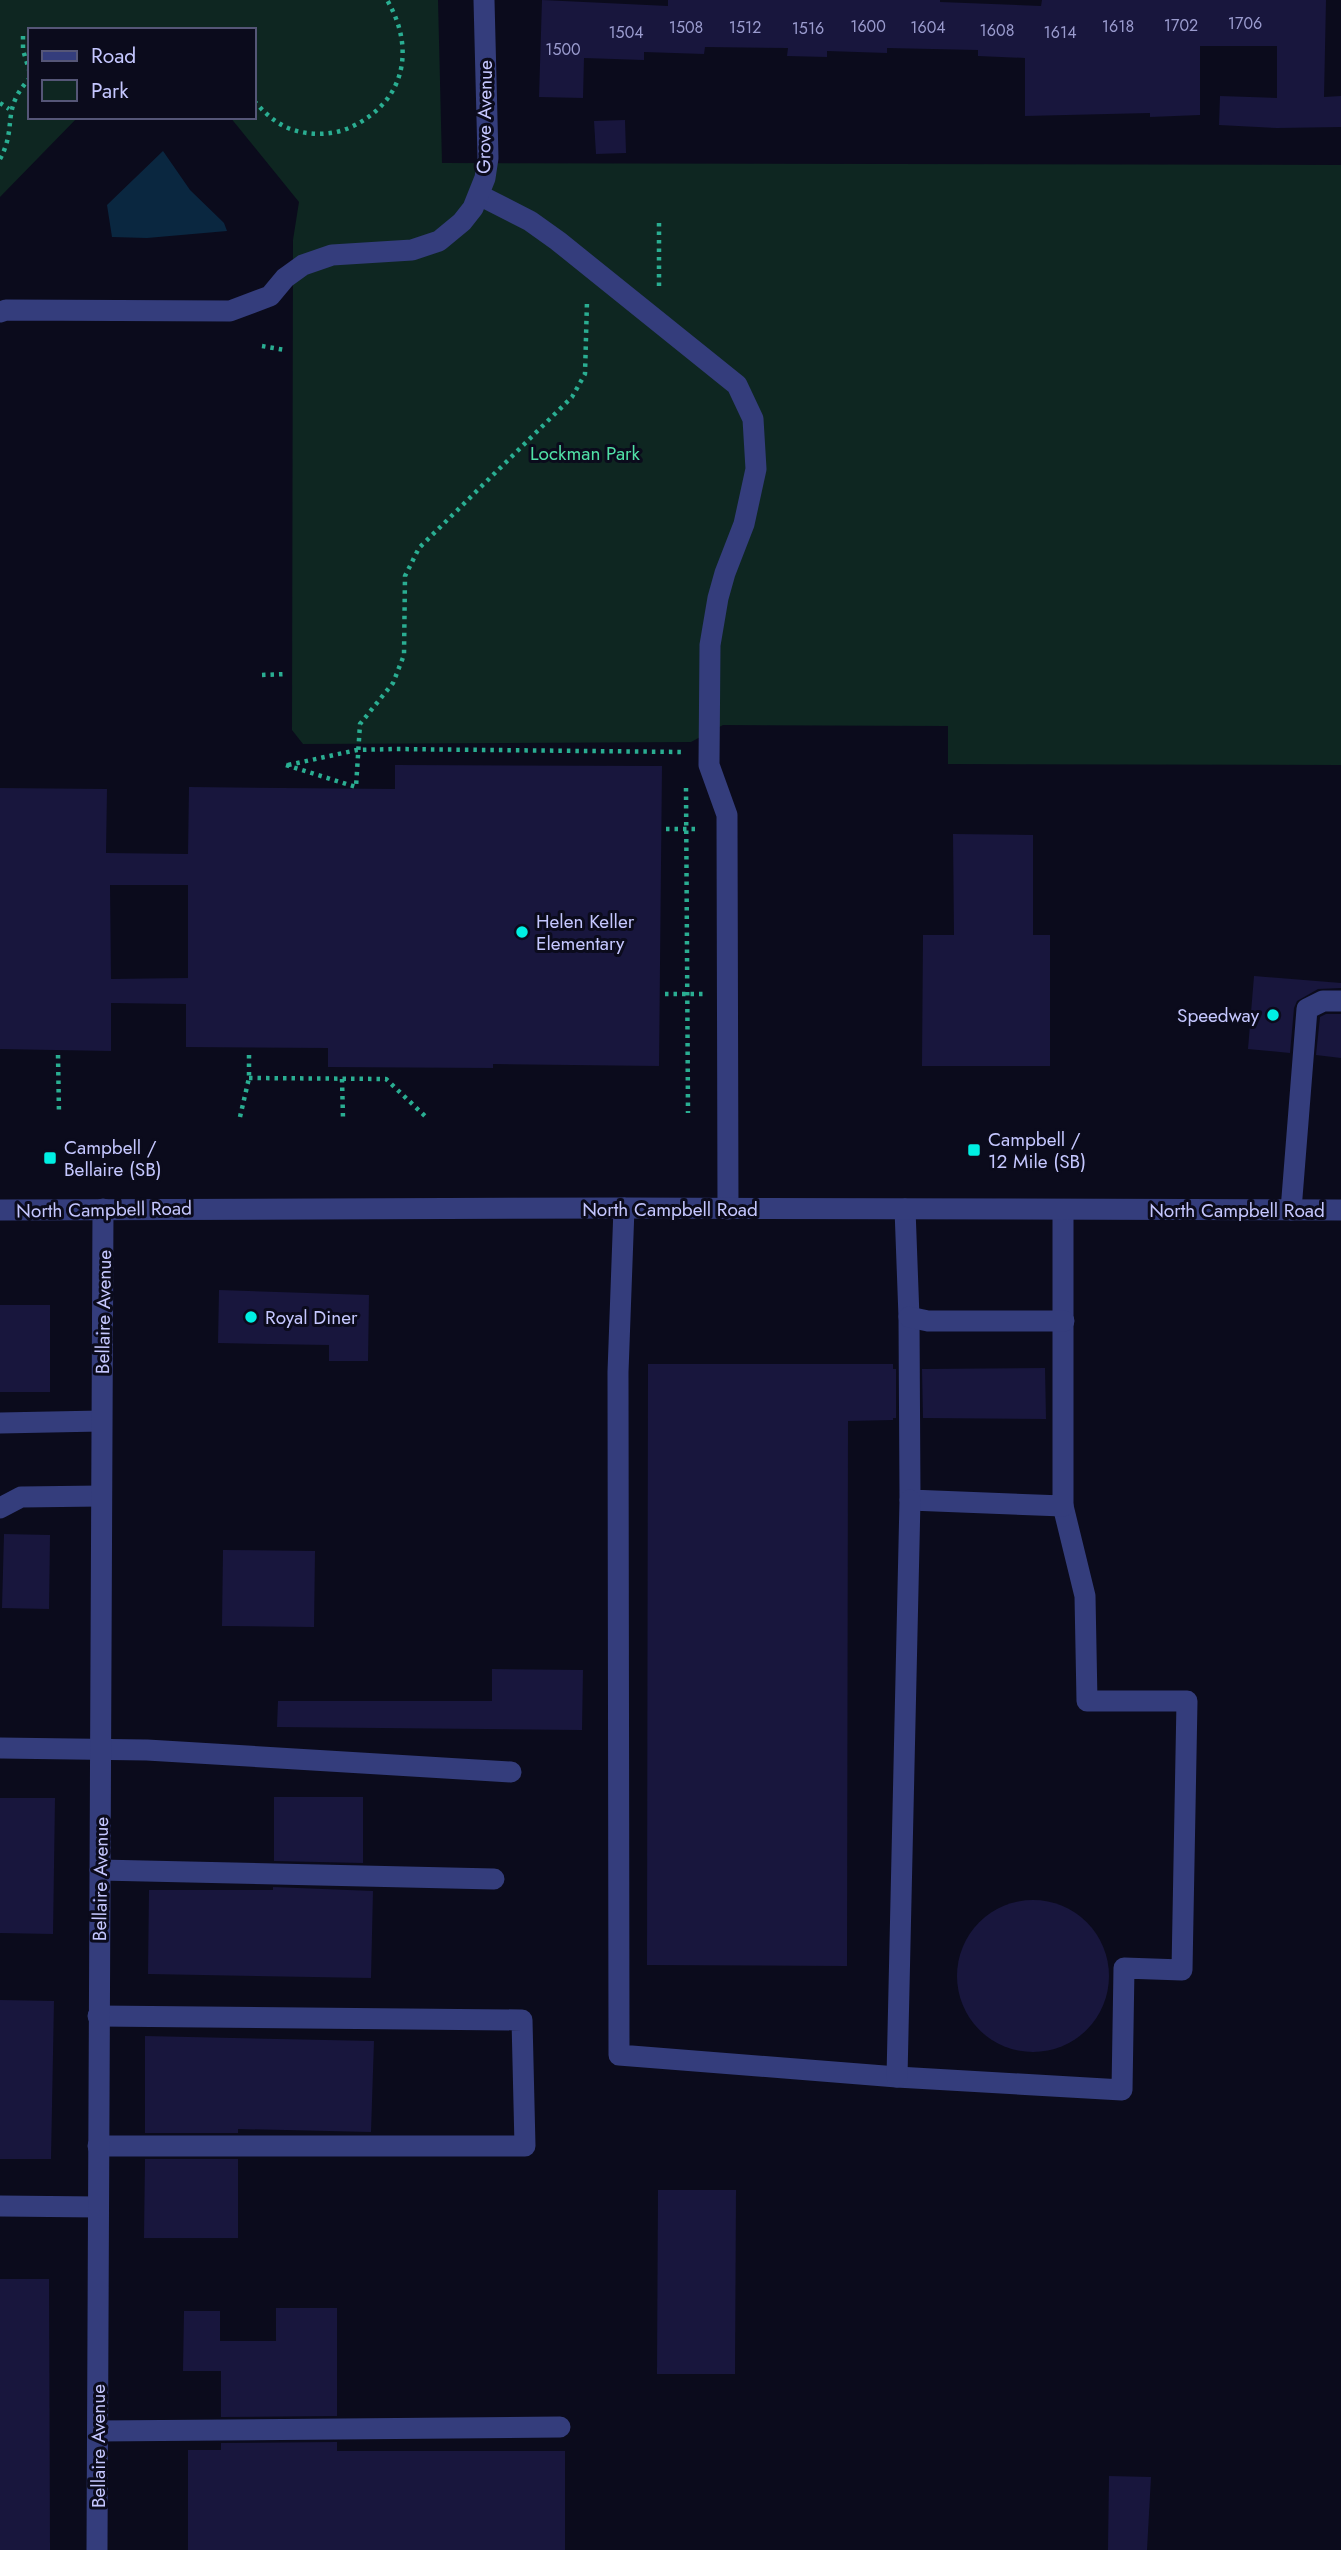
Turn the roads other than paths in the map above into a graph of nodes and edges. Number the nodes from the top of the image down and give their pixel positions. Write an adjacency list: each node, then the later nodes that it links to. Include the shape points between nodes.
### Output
1 (484, 0): 2 (street, Grove Avenue, via 488,158)
2 (480, 195): 3 (street, Grove Avenue, via 463,222 439,241 412,250 332,255 303,265 270,296 230,311); 7 (street, via 530,221 737,385 752,419 756,469 744,524 724,573 710,645 709,765 727,822)
3 (0, 312)
4 (1341, 1001): 11 (street, via 1324,1001 1307,1009)
5 (624, 1208): 6 (street, North Campbell Road); 7 (street, North Campbell Road); 27 (street, via 618,1372 619,2055)
6 (103, 1209): 10 (street, North Campbell Road); 15 (street, Bellaire Avenue)
7 (728, 1209): 8 (street, North Campbell Road)
8 (905, 1209): 9 (street, North Campbell Road); 13 (street)
9 (1063, 1209): 11 (street, North Campbell Road); 14 (street)
10 (0, 1210)
11 (1291, 1210): 12 (street, North Campbell Road)
12 (1341, 1210)
13 (909, 1317): 14 (street, via 928,1321); 18 (street)
14 (1064, 1321): 19 (street)
15 (101, 1421): 16 (street); 17 (street, Bellaire Avenue)
16 (0, 1423)
17 (100, 1496): 20 (street, via 21,1497); 22 (street, Bellaire Avenue)
18 (910, 1500): 19 (street); 27 (street)
19 (1063, 1506): 27 (street, via 1085,1596 1087,1701 1187,1701 1182,1970 1124,1968 1122,2090)
20 (0, 1508)
21 (0, 1748): 22 (street)
22 (102, 1750): 23 (street); 24 (street, Bellaire Avenue)
23 (511, 1772)
24 (100, 1870): 25 (street); 26 (street, Bellaire Avenue)
25 (494, 1879)
26 (98, 2016): 28 (street, Bellaire Avenue); 28 (street, via 523,2020 525,2146)
27 (897, 2077)
28 (98, 2146): 30 (street, Bellaire Avenue)
29 (0, 2206): 30 (street)
30 (98, 2207): 32 (street, Bellaire Avenue)
31 (560, 2427): 32 (street)
32 (98, 2431): 33 (street, Bellaire Avenue)
33 (97, 2550)

